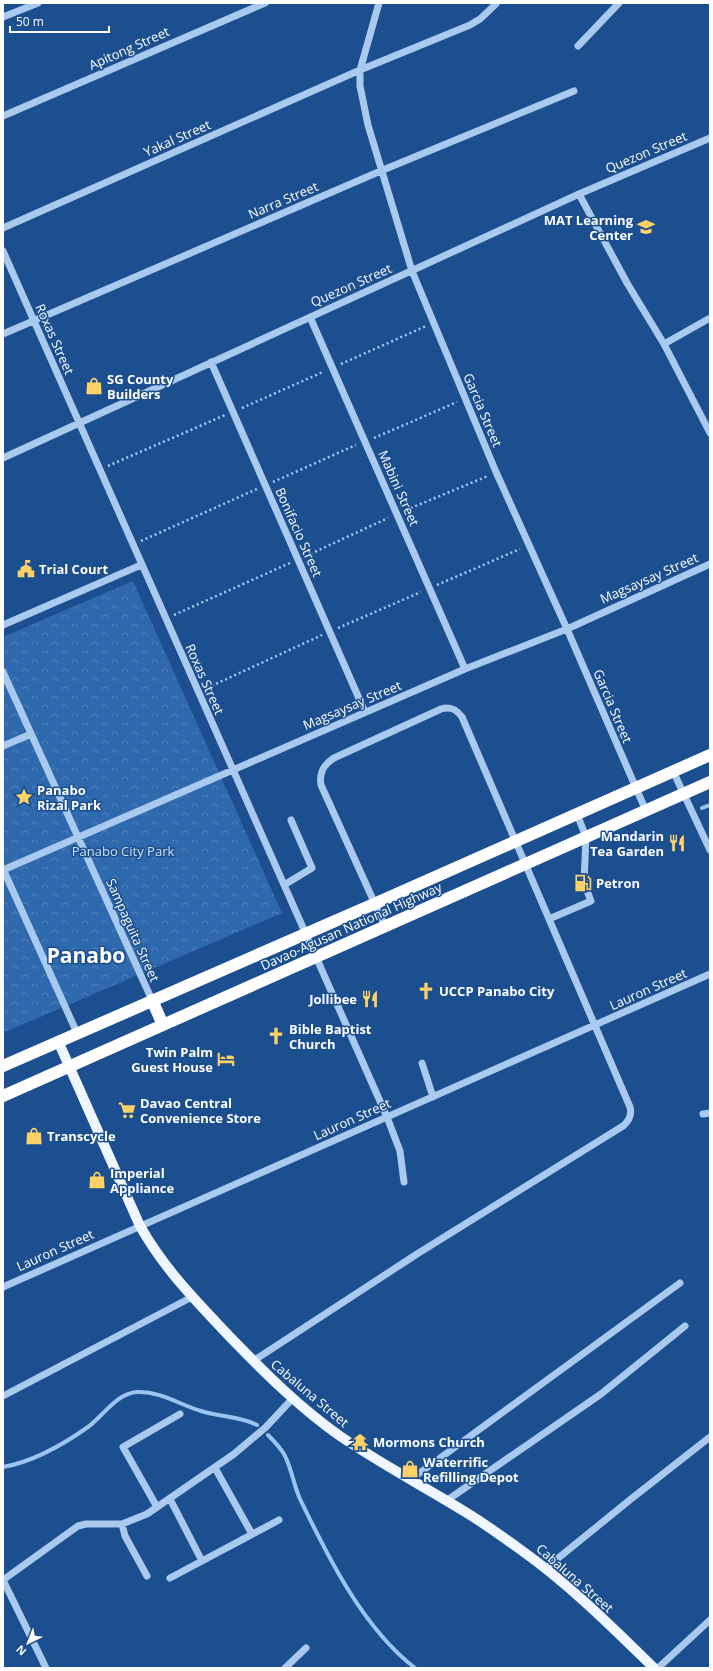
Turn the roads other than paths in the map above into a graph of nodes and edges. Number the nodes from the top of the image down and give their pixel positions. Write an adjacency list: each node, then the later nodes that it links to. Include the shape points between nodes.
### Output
1 (38, 3): 6 (street)
2 (265, 3): 10 (street, Apitong Street)
3 (378, 3): 8 (street, Garcia Street)
4 (619, 3): 7 (street)
5 (496, 4): 8 (street, Yakal Street, via 470,25)
6 (3, 17)
7 (578, 46)
8 (360, 70): 12 (street, Garcia Street, via 362,100); 14 (street, Yakal Street)
9 (574, 91): 12 (street, Narra Street)
10 (3, 116)
11 (710, 138): 13 (street, Quezon Street)
12 (383, 170): 16 (street, Garcia Street); 19 (street, Narra Street)
13 (579, 194): 16 (street, Quezon Street); 21 (street, via 627,283)
14 (3, 228)
15 (3, 250): 19 (street, Roxas Street)
16 (412, 271): 17 (street, Quezon Street); 29 (street, Garcia Street, via 528,546)
17 (310, 317): 22 (street, Quezon Street); 30 (street, Mabini Street)
18 (710, 318): 21 (street)
19 (34, 321): 20 (street, Narra Street); 23 (street, Roxas Street)
20 (3, 334)
21 (664, 344): 24 (street)
22 (211, 362): 23 (street, Quezon Street); 32 (street, Bonifacio Street)
23 (79, 424): 25 (street, Quezon Street); 27 (street, Roxas Street)
24 (710, 432)
25 (3, 458)
26 (710, 564): 29 (street, Magsaysay Street)
27 (141, 565): 28 (street); 36 (street, Roxas Street)
28 (3, 624)
29 (567, 629): 30 (street, Magsaysay Street); 39 (street, Garcia Street)
30 (465, 669): 32 (street, Magsaysay Street)
31 (3, 672): 33 (street, Sampaguita Street)
32 (365, 712): 36 (street, Magsaysay Street)
33 (31, 734): 34 (street); 44 (street, Sampaguita Street)
34 (3, 746)
35 (710, 754): 37 (highway, Davao-Agusan National Highway)
36 (232, 769): 44 (street, Magsaysay Street); 50 (street, Roxas Street)
37 (673, 771): 39 (highway, Davao-Agusan National Highway); 40 (street)
38 (710, 782): 40 (highway, Davao-Agusan National Highway)
39 (635, 788): 41 (street, Garcia Street); 42 (highway, Davao-Agusan National Highway)
40 (684, 794): 41 (highway, Davao-Agusan National Highway); 47 (street)
41 (646, 811): 45 (highway, Davao-Agusan National Highway)
42 (577, 814): 45 (street); 46 (highway, Davao-Agusan National Highway)
43 (291, 820): 50 (street, via 312,868)
44 (78, 837): 49 (street, Magsaysay Street); 57 (street, Sampaguita Street)
45 (586, 837): 48 (highway, Davao-Agusan National Highway); 52 (street, via 584,883 592,901)
46 (515, 841): 48 (street); 51 (highway, Davao-Agusan National Highway); 51 (street, via 462,717 452,708 441,709 334,758 322,770 321,786)
47 (710, 850)
48 (525, 864): 52 (street); 53 (highway, Davao-Agusan National Highway)
49 (3, 869): 60 (street)
50 (284, 885): 54 (street, Roxas Street)
51 (374, 904): 53 (street); 54 (highway, Davao-Agusan National Highway)
52 (549, 919): 59 (street)
53 (385, 926): 55 (highway, Davao-Agusan National Highway)
54 (305, 933): 55 (street, Roxas Street); 57 (highway, Davao-Agusan National Highway)
55 (316, 957): 58 (highway, Davao-Agusan National Highway); 67 (street, Roxas Street)
56 (710, 974): 59 (street, Lauron Street)
57 (152, 1000): 58 (highway); 60 (highway, Davao-Agusan National Highway)
58 (163, 1025): 64 (highway, Davao-Agusan National Highway)
59 (595, 1026): 66 (street, Lauron Street); 74 (street, via 632,1112 627,1123 417,1254)
60 (77, 1033): 61 (highway, Davao-Agusan National Highway)
61 (58, 1041): 63 (highway, Davao-Agusan National Highway); 64 (main road, Cabaluna Street)
62 (422, 1063): 66 (street)
63 (3, 1066)
64 (70, 1066): 65 (highway, Davao-Agusan National Highway); 69 (main road, Cabaluna Street)
65 (3, 1096)
66 (433, 1097): 67 (street, Lauron Street)
67 (387, 1117): 68 (street, Roxas Street, via 400,1151); 69 (street, Lauron Street)
68 (404, 1182)
69 (140, 1226): 71 (street, Lauron Street); 72 (main road, Cabaluna Street, via 171,1274)
70 (680, 1283): 80 (street)
71 (3, 1287)
72 (192, 1297): 74 (main road, Cabaluna Street); 75 (street)
73 (685, 1326): 82 (street, via 601,1394)
74 (253, 1361): 76 (main road, Cabaluna Street)
75 (3, 1396)
76 (293, 1398): 79 (street, via 252,1440); 80 (main road, Cabaluna Street, via 340,1436)
77 (180, 1414): 83 (street, via 123,1447)
78 (710, 1436): 88 (street)
79 (215, 1468): 81 (street); 86 (street)
80 (410, 1480): 82 (main road, Cabaluna Street)
81 (170, 1499): 83 (street); 87 (street)
82 (446, 1501): 88 (main road, Cabaluna Street)
83 (158, 1507): 85 (street)
84 (279, 1520): 86 (street)
85 (122, 1524): 89 (street); 91 (street, via 78,1526)
86 (252, 1534): 87 (street)
87 (202, 1561): 90 (street)
88 (546, 1568): 96 (main road, Cabaluna Street)
89 (147, 1576)
90 (170, 1578)
91 (3, 1580): 94 (street)
92 (710, 1620): 97 (street)
93 (306, 1648): 95 (street)
94 (46, 1668)
95 (285, 1668)
96 (654, 1668)
97 (658, 1668)

